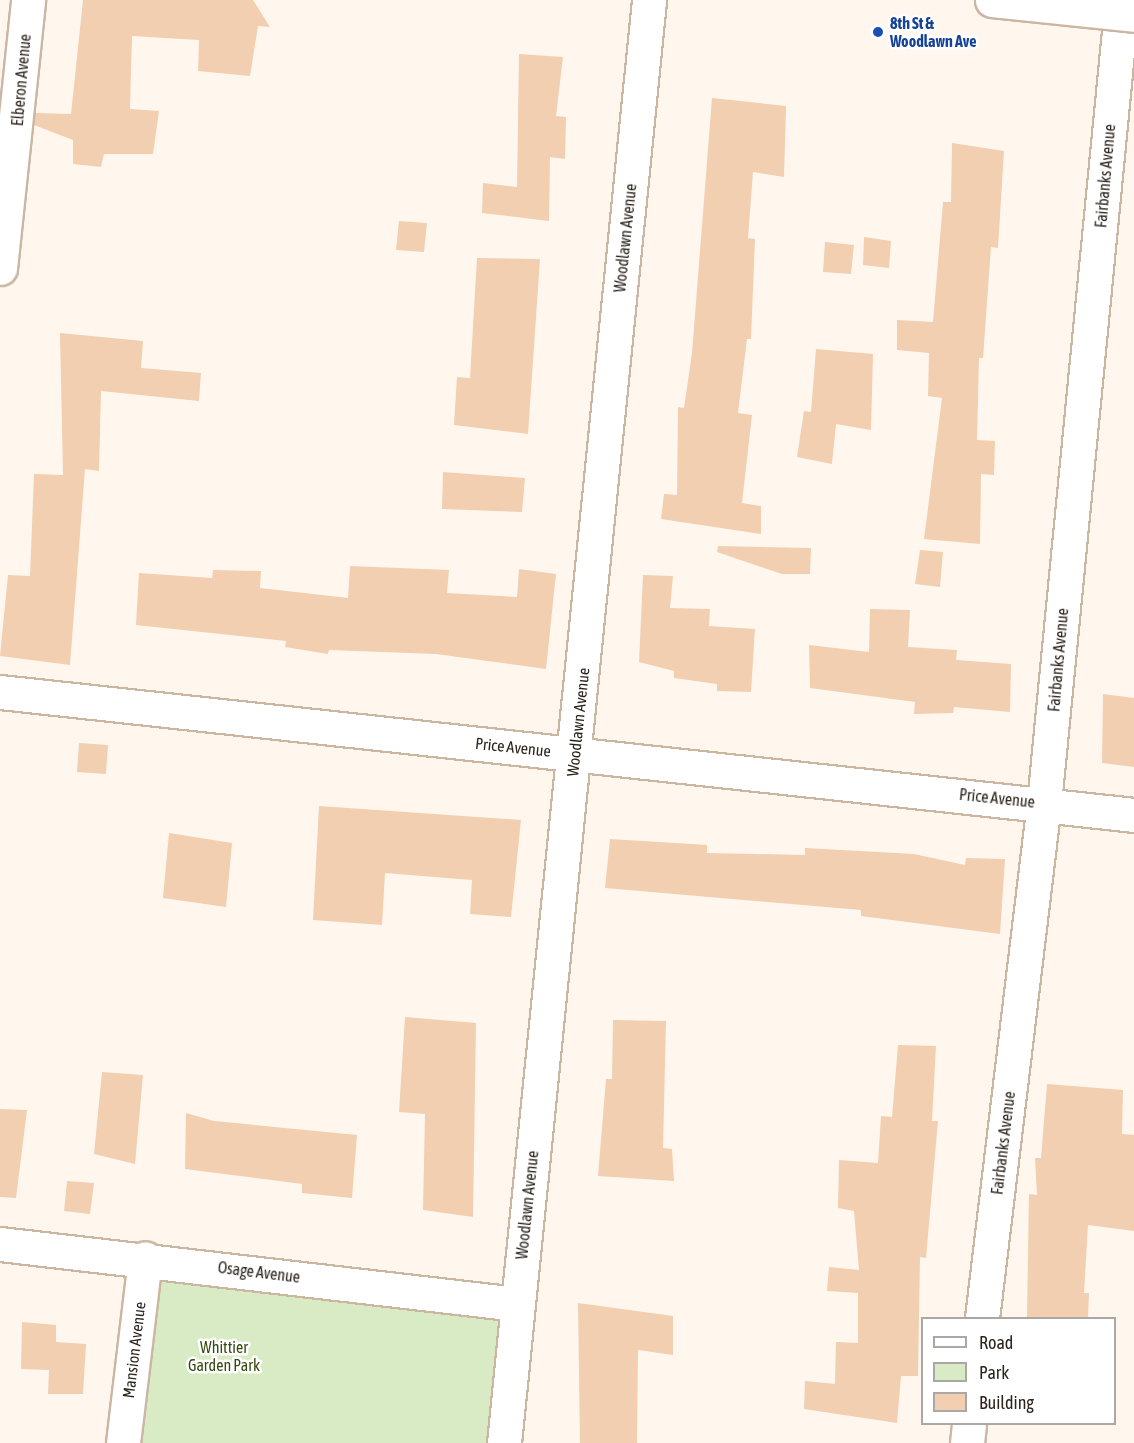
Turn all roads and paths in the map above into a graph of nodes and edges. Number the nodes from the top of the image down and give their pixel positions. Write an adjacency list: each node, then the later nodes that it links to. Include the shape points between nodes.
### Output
1 (28, 0): 6 (street, Elberon Avenue)
2 (649, 0): 10 (street, Woodlawn Avenue)
3 (992, 0): 5 (street, bridge)
4 (1122, 0): 11 (street, Fairbanks Avenue)
5 (1134, 15)
6 (10, 86): 7 (street, Elberon Avenue)
7 (3, 213): 8 (street, Elberon Avenue)
8 (0, 268)
9 (0, 692): 10 (street, Price Avenue)
10 (575, 753): 11 (street, Price Avenue); 15 (street, Woodlawn Avenue)
11 (1044, 803): 12 (street, Price Avenue); 16 (street, Fairbanks Avenue)
12 (1134, 816)
13 (0, 1244): 14 (street, Osage Avenue)
14 (145, 1258): 15 (street, Osage Avenue); 18 (street, Mansion Avenue)
15 (517, 1305): 19 (street, Woodlawn Avenue)
16 (982, 1317)
17 (969, 1425): 20 (street)
18 (123, 1443)
19 (504, 1443)
20 (967, 1443)

